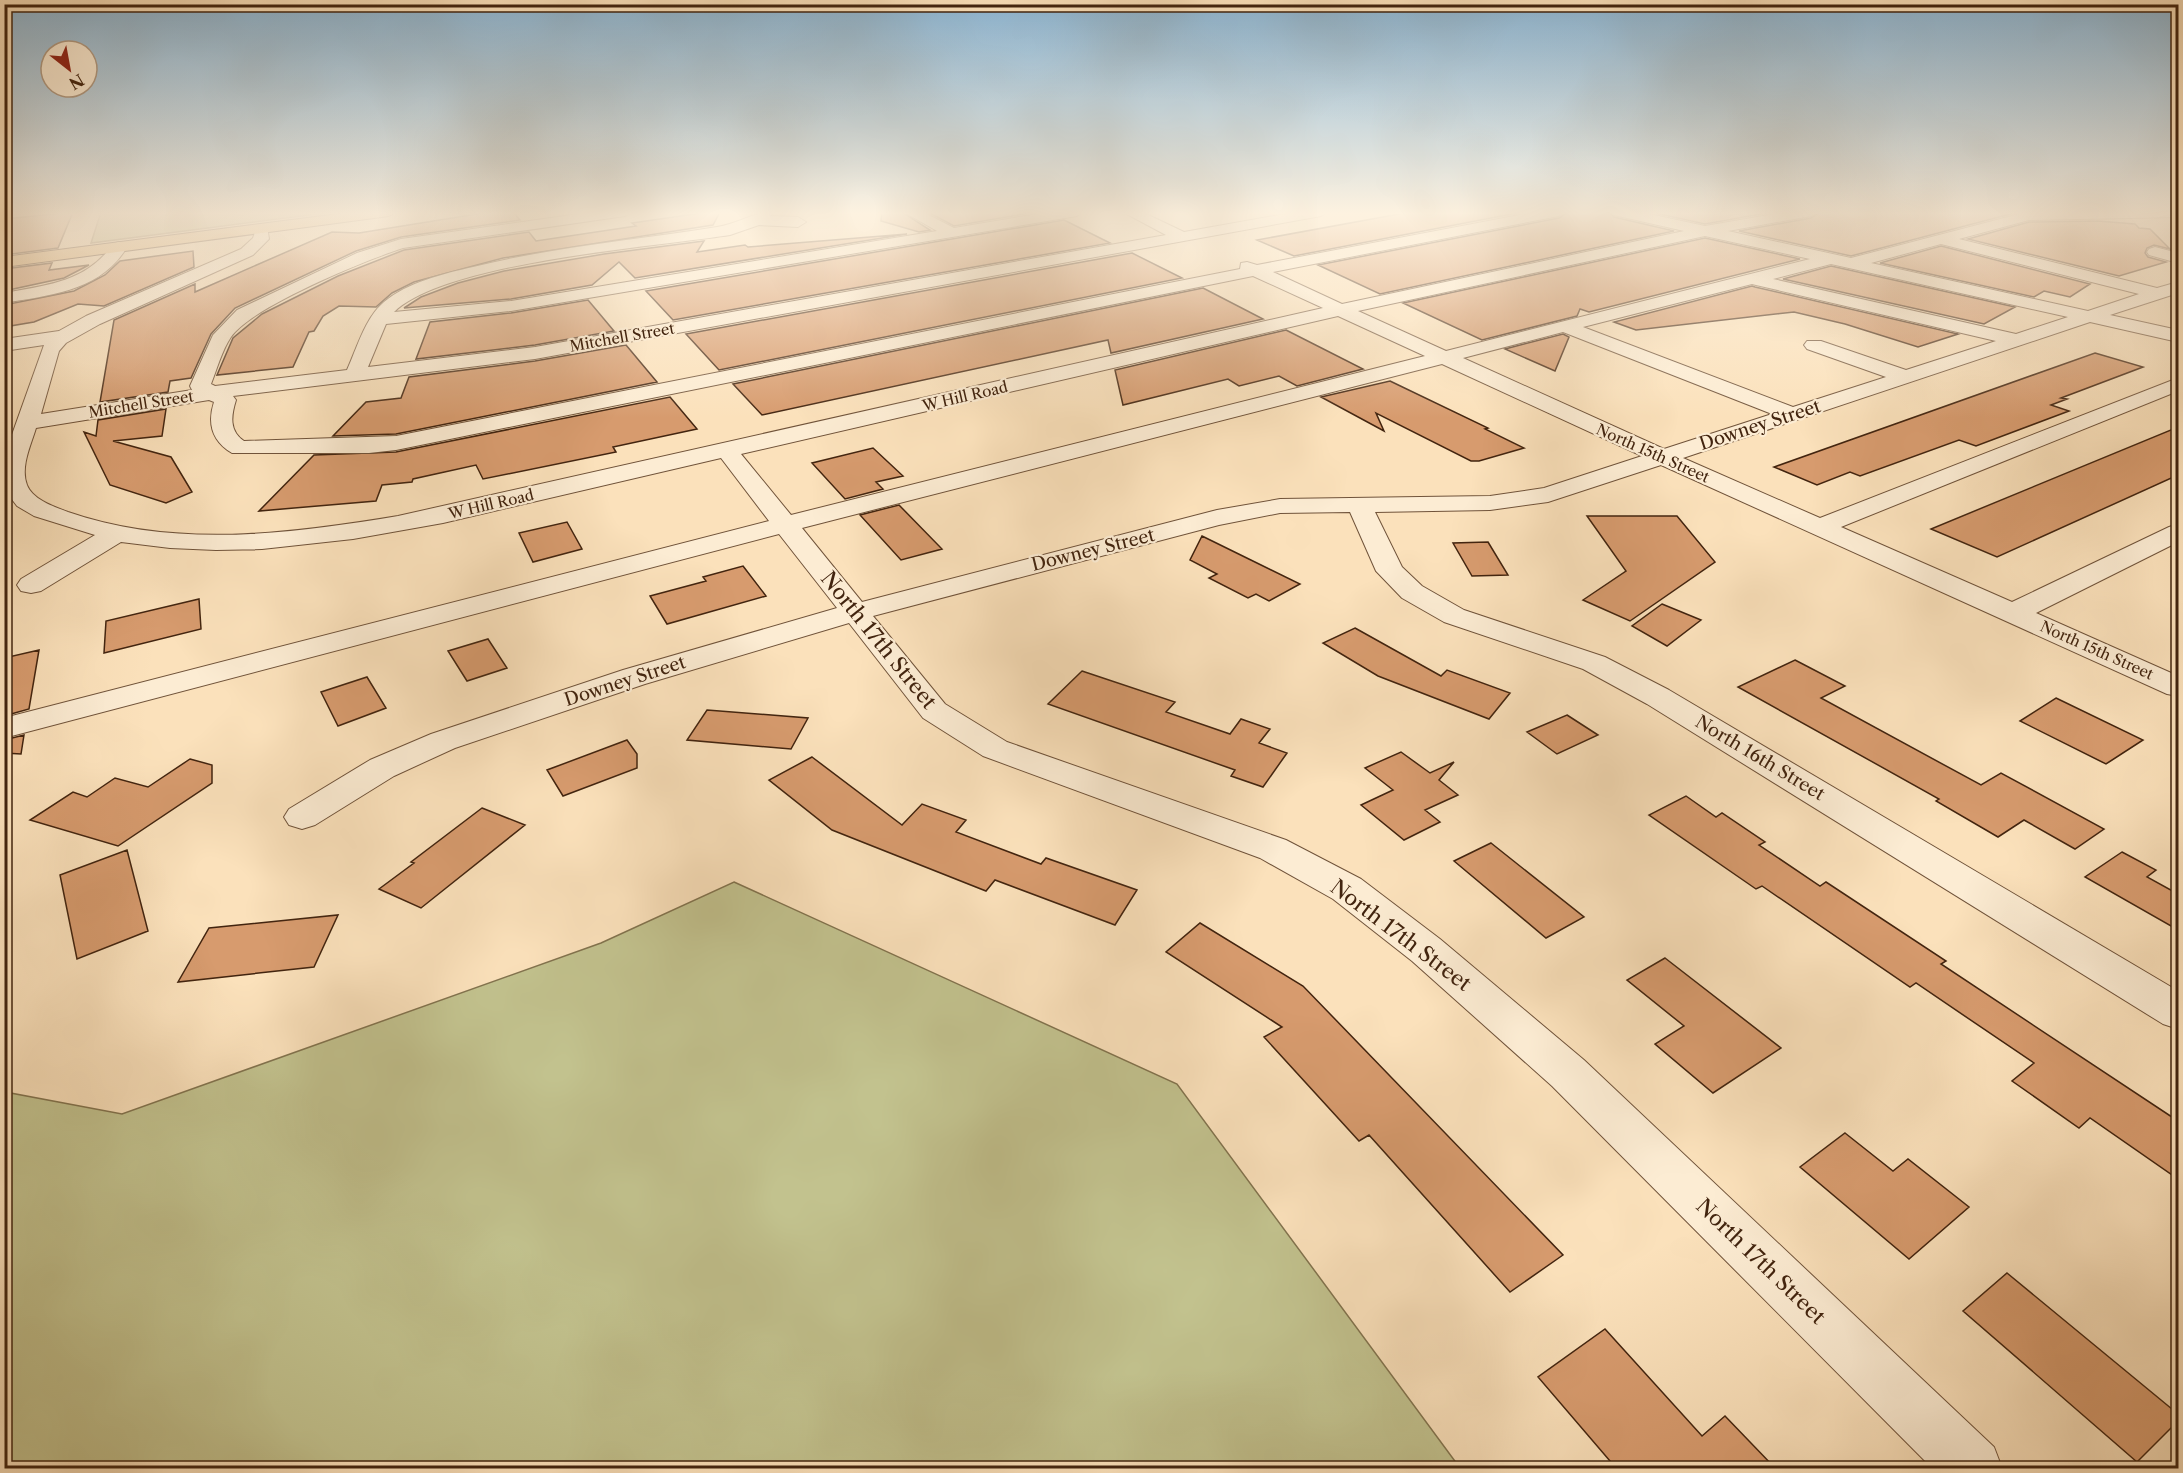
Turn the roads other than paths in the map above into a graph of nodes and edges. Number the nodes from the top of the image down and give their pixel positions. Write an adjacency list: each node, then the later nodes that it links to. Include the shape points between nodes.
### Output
1 (69, 281): 16 (street)
2 (182, 281): 21 (street)
3 (312, 281): 30 (street, via 243,314 222,335 200,386)
4 (446, 281): 19 (street, via 409,294 391,305)
5 (664, 281): 19 (street, via 511,306)
6 (934, 281): 27 (street, Mitchell Street, via 535,353)
7 (1200, 281): 30 (street, via 378,445 240,448 220,430 225,400)
8 (1277, 281): 17 (street, North 15th Street)
9 (1474, 281): 17 (street, W Hill Road)
10 (1741, 281): 20 (street)
11 (1756, 281): 23 (street)
12 (1930, 281): 18 (street)
13 (2105, 281): 15 (street)
14 (2178, 287): 15 (street, Downey Street)
15 (2159, 294): 18 (street, Downey Street)
16 (4, 298)
17 (1338, 310): 26 (street, North 15th Street); 33 (street, W Hill Road)
18 (2090, 316): 22 (street); 23 (street, Downey Street)
19 (381, 319): 27 (street)
20 (1563, 326): 26 (street); 31 (street)
21 (65, 336): 24 (street); 32 (street, W Hill Road, via 50,350)
22 (2178, 336)
23 (2017, 340): 28 (street, Downey Street)
24 (4, 345)
25 (1814, 345): 28 (street)
26 (1442, 358): 34 (street, North 15th Street); 36 (street)
27 (356, 375): 30 (street, Mitchell Street)
28 (1907, 377): 31 (street, Downey Street)
29 (2178, 384): 37 (street)
30 (210, 393): 32 (street, Mitchell Street)
31 (1792, 414): 34 (street, Downey Street)
32 (26, 423): 39 (street, W Hill Road, via 13,467 15,487 29,503 62,519)
33 (727, 451): 36 (street, North 17th Street); 39 (street, W Hill Road, via 363,531 231,542)
34 (1662, 457): 35 (street, Downey Street, via 1548,495 1490,503); 37 (street, North 15th Street)
35 (1360, 506): 41 (street, Downey Street, via 1280,506 1217,518); 46 (street, North 16th Street, via 1390,571 1412,592 1454,616 1594,663 1659,697)
36 (786, 525): 41 (street, North 17th Street); 44 (street)
37 (1820, 527): 42 (street, North 15th Street)
38 (2178, 532): 42 (street)
39 (115, 534): 40 (street)
40 (31, 585)
41 (855, 612): 45 (street, Downey Street, via 634,677 443,741 382,768); 47 (street, North 17th Street, via 934,711 995,749 1273,849 1347,889 1426,950 1568,1073)
42 (2013, 613): 43 (street, North 15th Street)
43 (2178, 687)
44 (4, 729)
45 (302, 817)
46 (2178, 1012)
47 (1972, 1468)

